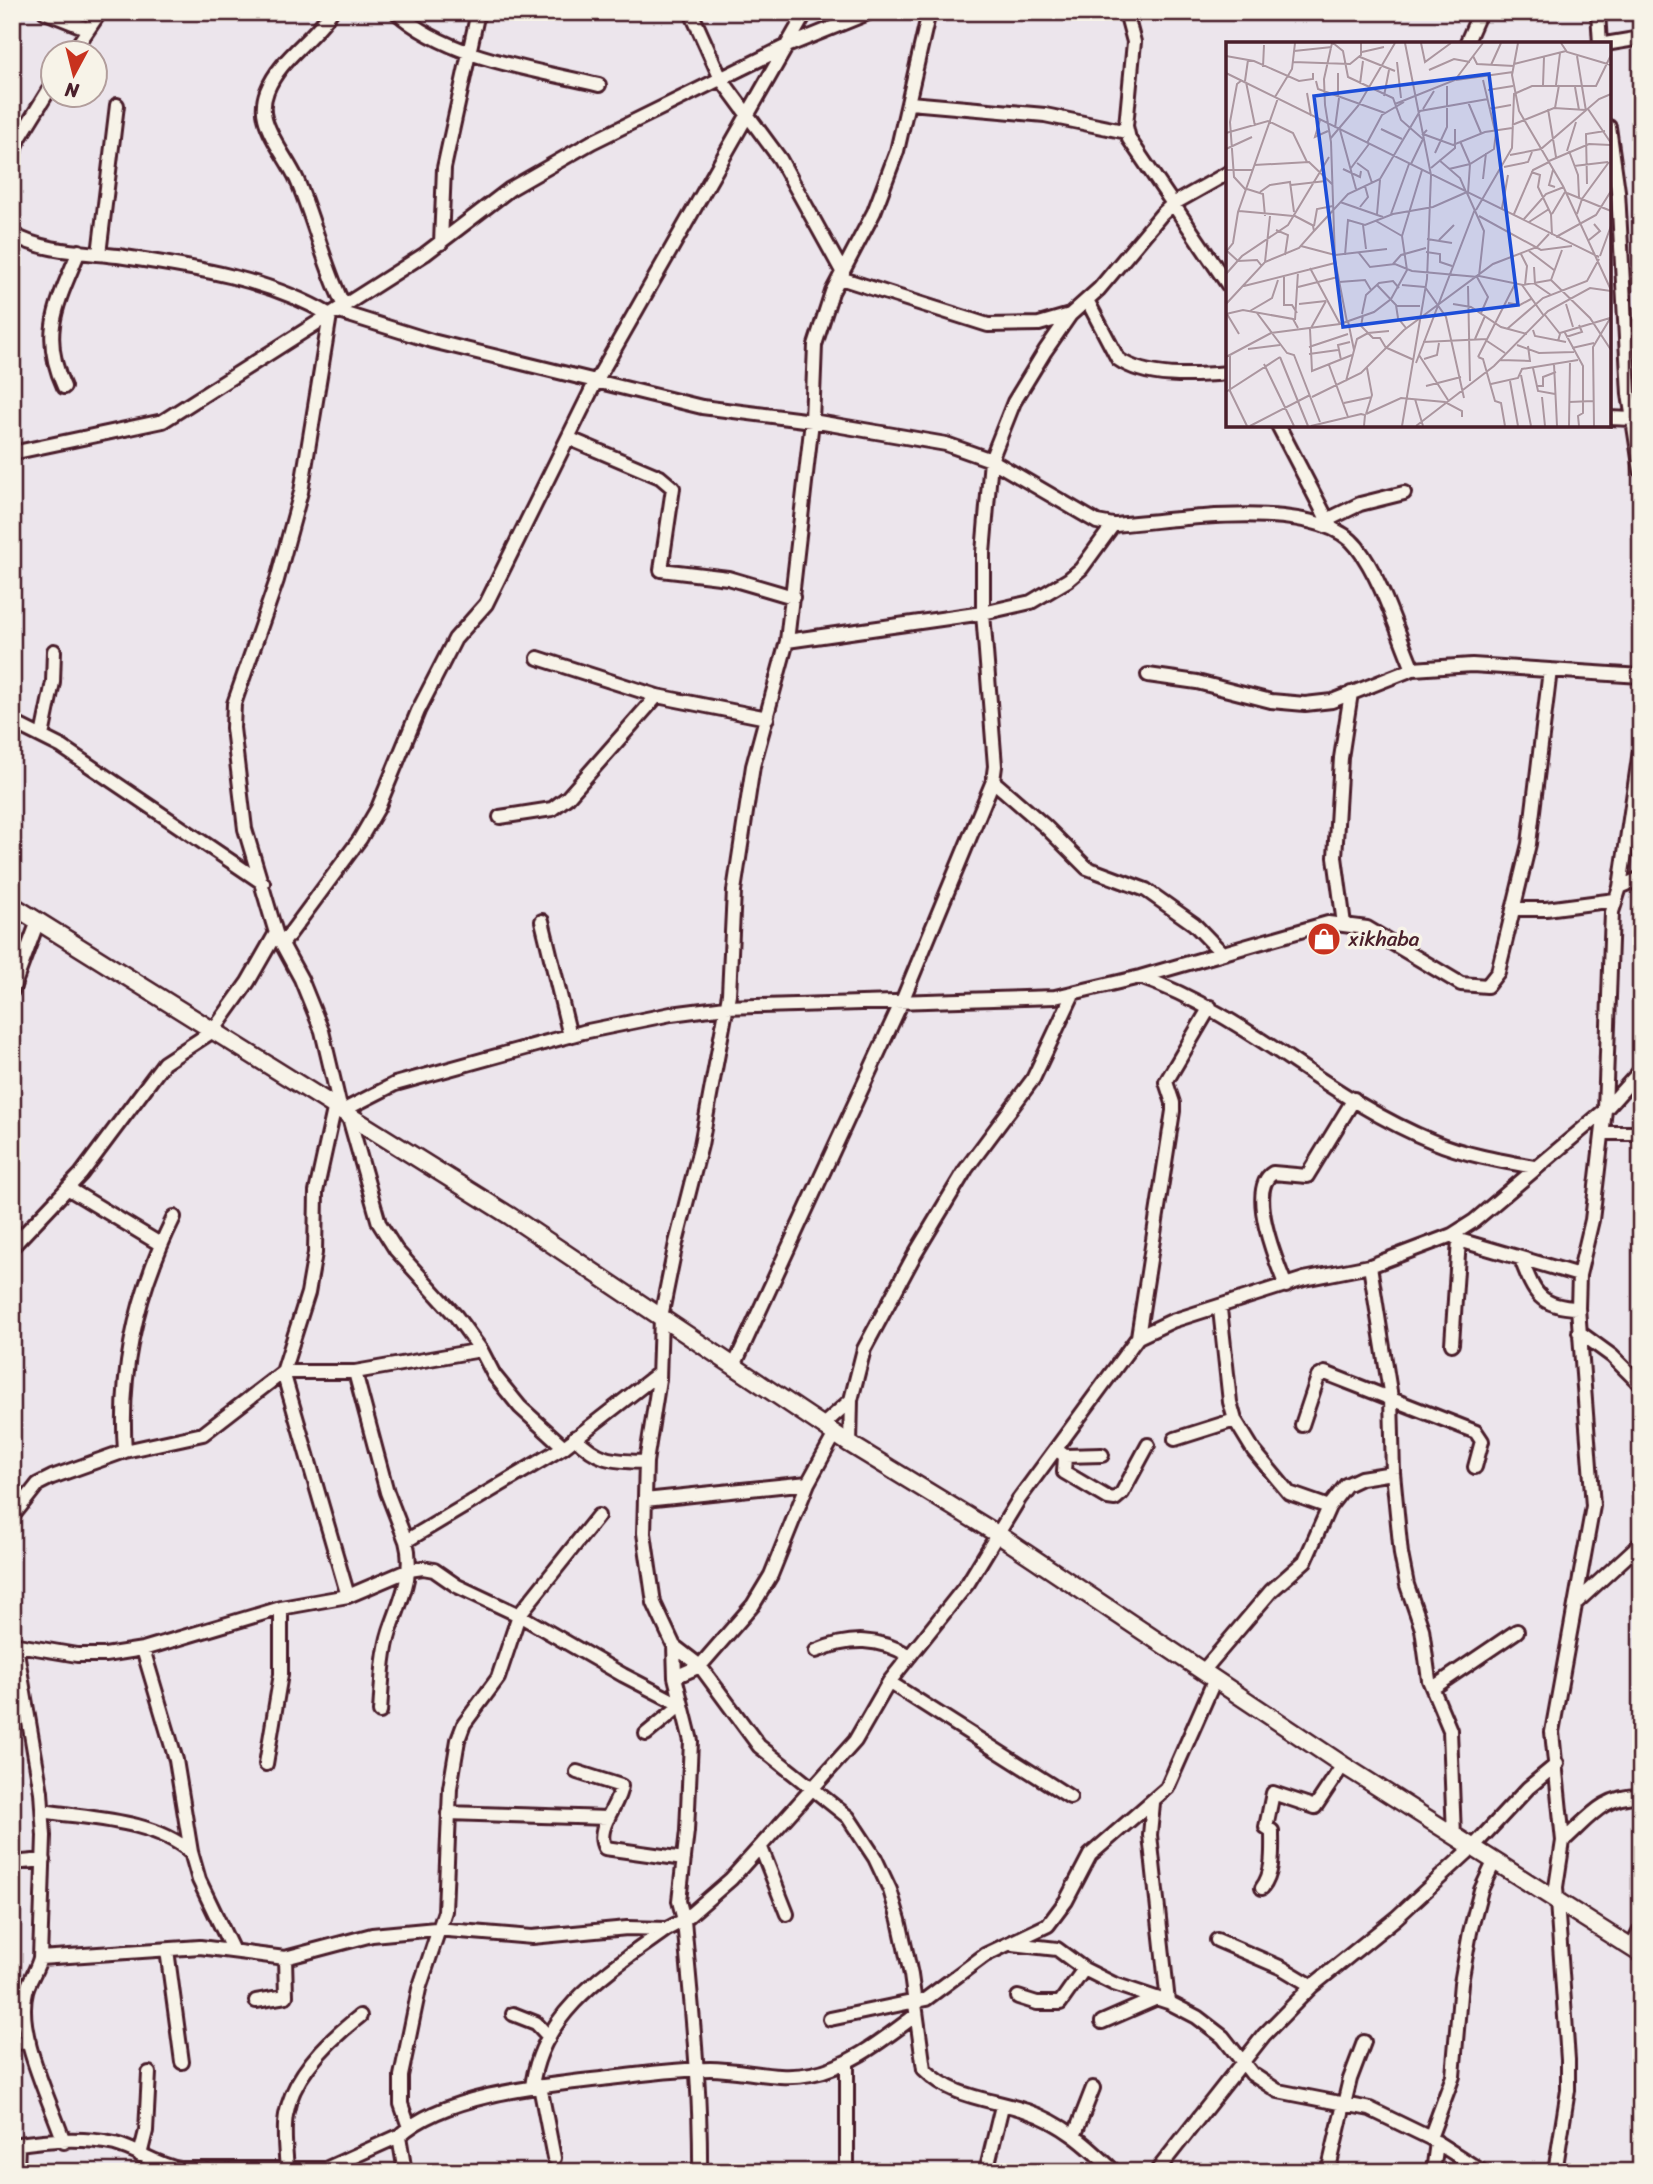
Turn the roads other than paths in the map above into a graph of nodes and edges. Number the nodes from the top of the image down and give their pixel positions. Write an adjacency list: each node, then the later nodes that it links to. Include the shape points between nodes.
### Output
1 (45, 12): 13 (street)
2 (100, 12): 13 (street)
3 (331, 12): 39 (street, via 290,54 266,92 264,107 268,126 310,210)
4 (396, 12): 20 (street, via 435,37)
5 (478, 12): 20 (street)
6 (691, 12): 21 (street)
7 (806, 12): 19 (street)
8 (871, 12): 19 (street)
9 (929, 12): 23 (street)
10 (1126, 12): 27 (street, via 1134,42)
11 (1480, 12): 16 (street)
12 (1598, 12): 17 (street)
13 (88, 29): 14 (street)
14 (82, 38)
15 (1641, 38): 18 (street)
16 (1467, 42)
17 (1605, 42)
18 (1611, 43)
19 (787, 46): 21 (street); 26 (street)
20 (470, 51): 22 (street); 33 (street, via 444,168)
21 (720, 79): 26 (street); 33 (street, via 592,142 510,189)
22 (599, 85)
23 (910, 103): 27 (street, via 1045,115); 36 (street, via 874,212)
24 (117, 105): 35 (street)
25 (38, 107): 29 (street)
26 (750, 115): 36 (street, via 780,159); 42 (street)
27 (1127, 132): 31 (street, via 1138,156)
28 (1611, 141): 45 (street)
29 (12, 157)
30 (1226, 174): 31 (street)
31 (1173, 204): 37 (street); 38 (street)
32 (12, 234): 34 (street, via 36,244)
33 (441, 243): 39 (street)
34 (79, 251): 35 (street); 43 (street, via 52,321 53,363)
35 (99, 254): 39 (street, via 258,282)
36 (841, 275): 40 (street, via 988,325 1039,324); 46 (street, via 815,345)
37 (1226, 282)
38 (1087, 300): 40 (street); 41 (street, via 1118,359 1126,365 1170,373)
39 (337, 311): 42 (street, via 392,331); 49 (street, via 163,421); 74 (street, via 301,492 233,715 243,817)
40 (1070, 315): 50 (street, via 1014,402)
41 (1226, 373)
42 (595, 383): 46 (street, via 716,410); 48 (street)
43 (64, 387)
44 (1611, 418): 45 (street)
45 (1633, 419): 51 (street)
46 (812, 421): 50 (street, via 946,444); 56 (street)
47 (1279, 427): 54 (street)
48 (568, 438): 56 (street, via 660,477 673,488 661,570 728,578); 81 (street, via 486,604 455,639 418,711 378,808 360,839)
49 (12, 453)
50 (990, 460): 55 (street, via 1079,513); 57 (street)
51 (1640, 465): 52 (street)
52 (1641, 471)
53 (1404, 493): 54 (street, via 1360,504)
54 (1329, 523): 55 (street, via 1292,516); 61 (street, via 1357,545)
55 (1113, 525): 57 (street, via 1068,580 1031,602)
56 (793, 597): 58 (street)
57 (984, 613): 58 (street); 71 (street)
58 (787, 641): 67 (street)
59 (54, 651): 69 (street)
60 (538, 658): 66 (street)
61 (1413, 669): 62 (street, via 1472,664); 65 (street)
62 (1550, 670): 64 (street); 77 (street, via 1530,844)
63 (1148, 675): 65 (street, via 1293,703 1332,701)
64 (1641, 676)
65 (1351, 693): 80 (street, via 1341,758 1335,857)
66 (657, 696): 67 (street); 72 (street, via 568,797 552,809)
67 (767, 719): 89 (street, via 741,833)
68 (12, 722): 69 (street)
69 (42, 736): 74 (street)
70 (1641, 744): 75 (street)
71 (993, 781): 82 (street, via 1087,868 1146,890 1194,924); 88 (street)
72 (500, 817)
73 (1641, 878): 75 (street)
74 (263, 883): 81 (street)
75 (1618, 893): 77 (street, via 1546,909); 96 (street, via 1610,941)
76 (12, 905): 78 (street)
77 (1513, 909): 80 (street, via 1498,972 1492,983 1479,988 1461,984 1367,928)
78 (38, 921): 86 (street); 91 (street)
79 (542, 921): 92 (street)
80 (1344, 924): 82 (street, via 1320,925)
81 (279, 938): 91 (street); 95 (street, via 323,1031)
82 (1221, 952): 83 (street)
83 (1166, 967): 84 (street); 85 (street)
84 (1140, 977): 85 (street); 87 (street)
85 (1171, 988): 90 (street)
86 (12, 991)
87 (1073, 994): 88 (street, via 992,1000); 122 (street, via 1033,1079 966,1170 893,1293 864,1349)
88 (903, 999): 89 (street); 116 (street)
89 (726, 1007): 92 (street); 111 (street, via 701,1145)
90 (1210, 1007): 94 (street); 113 (street, via 1166,1082 1173,1103)
91 (213, 1031): 95 (street); 100 (street, via 164,1063)
92 (570, 1035): 95 (street, via 396,1084)
93 (1641, 1070): 96 (street)
94 (1354, 1099): 99 (street, via 1432,1141); 108 (street, via 1307,1176 1273,1173 1267,1180 1264,1220)
95 (342, 1109): 111 (street); 115 (street, via 379,1223 396,1250); 117 (street, via 316,1192 308,1293)
96 (1605, 1110): 97 (street); 99 (street)
97 (1603, 1133): 98 (street); 107 (street)
98 (1641, 1133)
99 (1535, 1167): 102 (street)
100 (69, 1189): 103 (street); 104 (street)
101 (174, 1217): 103 (street)
102 (1456, 1237): 105 (street); 106 (street); 114 (street)
103 (160, 1244): 131 (street, via 137,1306 131,1341)
104 (12, 1246)
105 (1521, 1258): 107 (street); 109 (street, via 1536,1293 1546,1302)
106 (1370, 1266): 108 (street); 121 (street)
107 (1580, 1275): 109 (street)
108 (1286, 1286): 110 (street)
109 (1578, 1308): 112 (street)
110 (1220, 1309): 113 (street, via 1172,1321); 123 (street)
111 (661, 1317): 116 (street); 119 (street)
112 (1579, 1332): 120 (street); 147 (street, via 1592,1506)
113 (1138, 1336): 132 (street)
114 (1452, 1344)
115 (481, 1350): 118 (street); 130 (street, via 520,1407)
116 (734, 1366): 125 (street)
117 (283, 1372): 118 (street); 131 (street, via 203,1434); 146 (street)
118 (355, 1372): 143 (street, via 387,1492)
119 (659, 1373): 126 (street); 134 (street)
120 (1640, 1382)
121 (1391, 1398): 124 (street, via 1320,1373); 135 (street, via 1481,1437); 136 (street)
122 (851, 1400): 125 (street); 128 (street)
123 (1236, 1420): 127 (street); 139 (street, via 1254,1451 1289,1493)
124 (1302, 1425)
125 (829, 1430): 128 (street); 137 (street)
126 (575, 1437): 130 (street); 134 (street, via 591,1454 610,1461)
127 (1175, 1439)
128 (850, 1444): 142 (street)
129 (1149, 1445): 132 (street, via 1115,1499 1064,1472)
130 (564, 1447): 143 (street)
131 (125, 1451): 141 (street, via 38,1484)
132 (1060, 1452): 133 (street); 142 (street, via 1019,1499)
133 (1102, 1455)
134 (646, 1462): 138 (street)
135 (1475, 1466)
136 (1392, 1473): 139 (street, via 1346,1485); 160 (street, via 1406,1585 1422,1629)
137 (808, 1483): 138 (street); 156 (street, via 762,1592)
138 (645, 1500): 152 (street, via 644,1533 654,1603)
139 (1329, 1507): 157 (street, via 1305,1561 1271,1591)
140 (598, 1516): 149 (street)
141 (12, 1517)
142 (999, 1535): 155 (street); 157 (street)
143 (406, 1541): 145 (street)
144 (1641, 1543): 147 (street)
145 (409, 1570): 146 (street); 149 (street, via 433,1570); 162 (street, via 390,1631)
146 (348, 1596): 148 (street)
147 (1577, 1602): 164 (street, via 1554,1717)
148 (281, 1608): 153 (street); 165 (street, via 281,1674)
149 (519, 1615): 161 (street); 173 (street, via 498,1678 464,1724 458,1740)
150 (1517, 1631): 160 (street)
151 (14, 1645): 153 (street, via 76,1655); 172 (street)
152 (674, 1646): 156 (street); 158 (street)
153 (143, 1648): 179 (street, via 176,1760)
154 (816, 1651): 155 (street, via 853,1640 893,1646)
155 (910, 1656): 159 (street)
156 (700, 1666): 158 (street); 168 (street, via 759,1746)
157 (1209, 1675): 166 (street); 171 (street, via 1173,1777)
158 (675, 1677): 161 (street)
159 (889, 1682): 168 (street, via 855,1741); 170 (street)
160 (1433, 1688): 175 (street, via 1450,1730)
161 (681, 1705): 163 (street); 180 (street, via 691,1741)
162 (380, 1713)
163 (646, 1734)
164 (1557, 1763): 176 (street); 178 (street)
165 (266, 1764)
166 (1343, 1765): 175 (street); 184 (street, via 1315,1807 1273,1793 1266,1826 1272,1831 1269,1879)
167 (577, 1772): 174 (street, via 621,1786)
168 (814, 1790): 177 (street); 203 (street, via 848,1817 875,1857 898,1920)
169 (1641, 1796): 176 (street, via 1609,1800)
170 (1070, 1797)
171 (1153, 1803): 192 (street, via 1090,1856 1048,1924); 201 (street, via 1150,1835)
172 (43, 1811): 179 (street, via 149,1829 176,1839); 181 (street)
173 (448, 1813): 174 (street); 188 (street, via 447,1899)
174 (608, 1818): 180 (street, via 601,1843 604,1848)
175 (1454, 1836): 178 (street)
176 (1563, 1841): 185 (street, via 1556,1879)
177 (761, 1848): 186 (street); 187 (street)
178 (1472, 1848): 182 (street); 199 (street)
179 (191, 1852): 194 (street, via 199,1880)
180 (684, 1859): 187 (street, via 678,1901)
181 (44, 1860): 183 (street); 196 (street)
182 (1494, 1862): 185 (street); 224 (street, via 1470,1931 1453,2076)
183 (12, 1863)
184 (1262, 1888)
185 (1558, 1901): 195 (street); 242 (street, via 1568,2090)
186 (787, 1914)
187 (684, 1920): 189 (street); 215 (street)
188 (436, 1929): 189 (street, via 532,1937); 197 (street, via 372,1935); 221 (street, via 401,2076 401,2104)
189 (667, 1929): 208 (street, via 594,1981)
190 (1641, 1929): 195 (street)
191 (1217, 1940): 199 (street)
192 (1012, 1944): 198 (street, via 1057,1949); 203 (street, via 985,1955)
193 (167, 1950): 194 (street); 196 (street); 212 (street)
194 (233, 1951): 197 (street)
195 (1636, 1951)
196 (40, 1958): 209 (street, via 26,1990 23,2016)
197 (285, 1958): 202 (street, via 286,1996)
198 (1084, 1969): 200 (street, via 1060,2003); 201 (street)
199 (1312, 1986): 214 (street, via 1264,2035)
200 (1018, 1997)
201 (1163, 2000): 207 (street); 214 (street, via 1223,2036)
202 (256, 2001)
203 (915, 2009): 206 (street); 213 (street); 220 (street, via 924,2069 956,2092)
204 (513, 2014): 208 (street, via 536,2023)
205 (360, 2017): 230 (street, via 317,2055 288,2104 285,2118)
206 (830, 2020)
207 (1102, 2022)
208 (549, 2037): 217 (street, via 535,2064)
209 (29, 2042): 211 (street); 225 (street)
210 (1364, 2042): 219 (street)
211 (12, 2043)
212 (182, 2062)
213 (847, 2062): 215 (street, via 808,2075); 235 (street)
214 (1244, 2064): 219 (street, via 1278,2091); 238 (street)
215 (697, 2069): 217 (street); 234 (street)
216 (149, 2073): 227 (street)
217 (536, 2086): 221 (street, via 472,2101); 228 (street)
218 (1093, 2088): 222 (street)
219 (1346, 2102): 224 (street); 239 (street)
220 (1002, 2106): 222 (street, via 1029,2112); 236 (street)
221 (409, 2127): 223 (street)
222 (1075, 2134): 237 (street)
223 (399, 2137): 229 (street); 233 (street)
224 (1433, 2140): 240 (street); 241 (street)
225 (64, 2142): 226 (street); 227 (street, via 117,2145)
226 (15, 2144): 232 (street)
227 (140, 2155): 230 (street, via 160,2166 180,2169)
228 (554, 2158)
229 (336, 2167): 231 (street)
230 (292, 2171): 231 (street)
231 (321, 2171)
232 (17, 2172)
233 (405, 2172)
234 (700, 2172)
235 (846, 2172)
236 (986, 2172)
237 (1115, 2172)
238 (1156, 2172)
239 (1328, 2172)
240 (1433, 2172)
241 (1483, 2172)
242 (1555, 2172)

